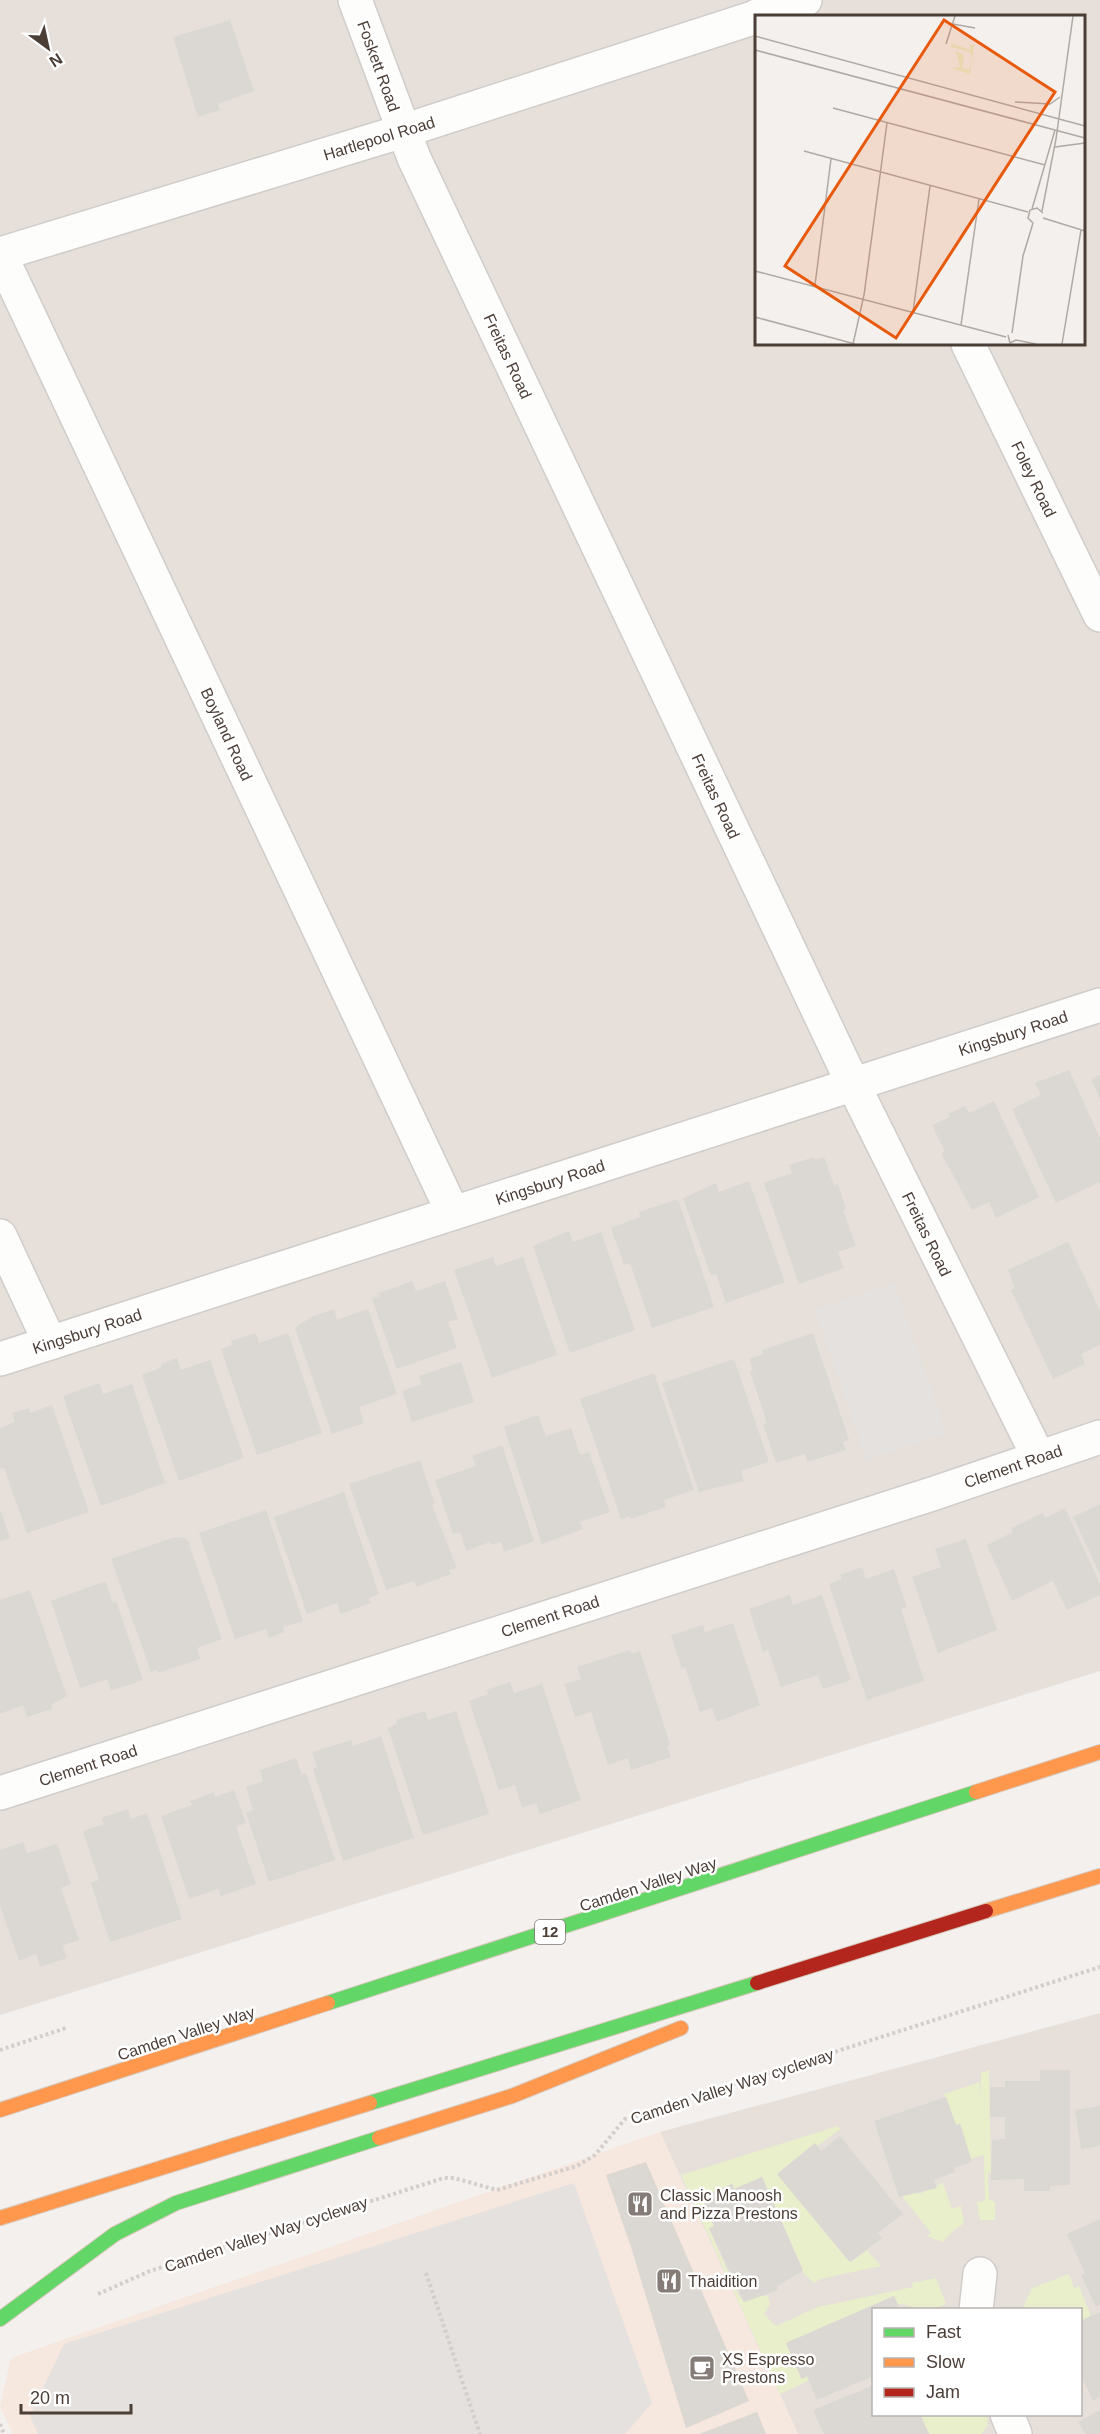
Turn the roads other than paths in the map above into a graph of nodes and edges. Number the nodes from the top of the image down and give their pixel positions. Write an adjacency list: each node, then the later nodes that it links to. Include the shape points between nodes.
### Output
1 (355, 0): 5 (street, Foskett Road)
2 (805, 6): 3 (street, Hartlepool Road)
3 (762, 15)
4 (755, 17): 5 (street, Hartlepool Road)
5 (403, 131): 6 (street, Hartlepool Road); 10 (street, Freitas Road)
6 (0, 254): 11 (street, Boyland Road)
7 (968, 345): 8 (street, Foley Road)
8 (1100, 615)
9 (1100, 1005): 10 (street, Kingsbury Road)
10 (853, 1084): 11 (street, Kingsbury Road); 16 (street, Freitas Road)
11 (453, 1213): 13 (street, Kingsbury Road)
12 (0, 1236): 13 (street)
13 (50, 1343): 14 (street, Kingsbury Road)
14 (0, 1359)
15 (1100, 1437): 16 (street, Clement Road)
16 (1038, 1456): 18 (street, Clement Road, via 932,1494)
17 (1100, 1752): 23 (main road, Camden Valley Way / 12)
18 (0, 1793)
19 (1100, 1876): 20 (main road)
20 (911, 1936): 21 (main road); 24 (main road)
21 (756, 1998)
22 (689, 2025): 27 (main road, via 512,2096 176,2203 115,2234)
23 (0, 2110)
24 (0, 2218)
25 (980, 2274): 26 (street)
26 (976, 2308)
27 (0, 2319)
28 (1007, 2416): 29 (street)
29 (1015, 2434)

